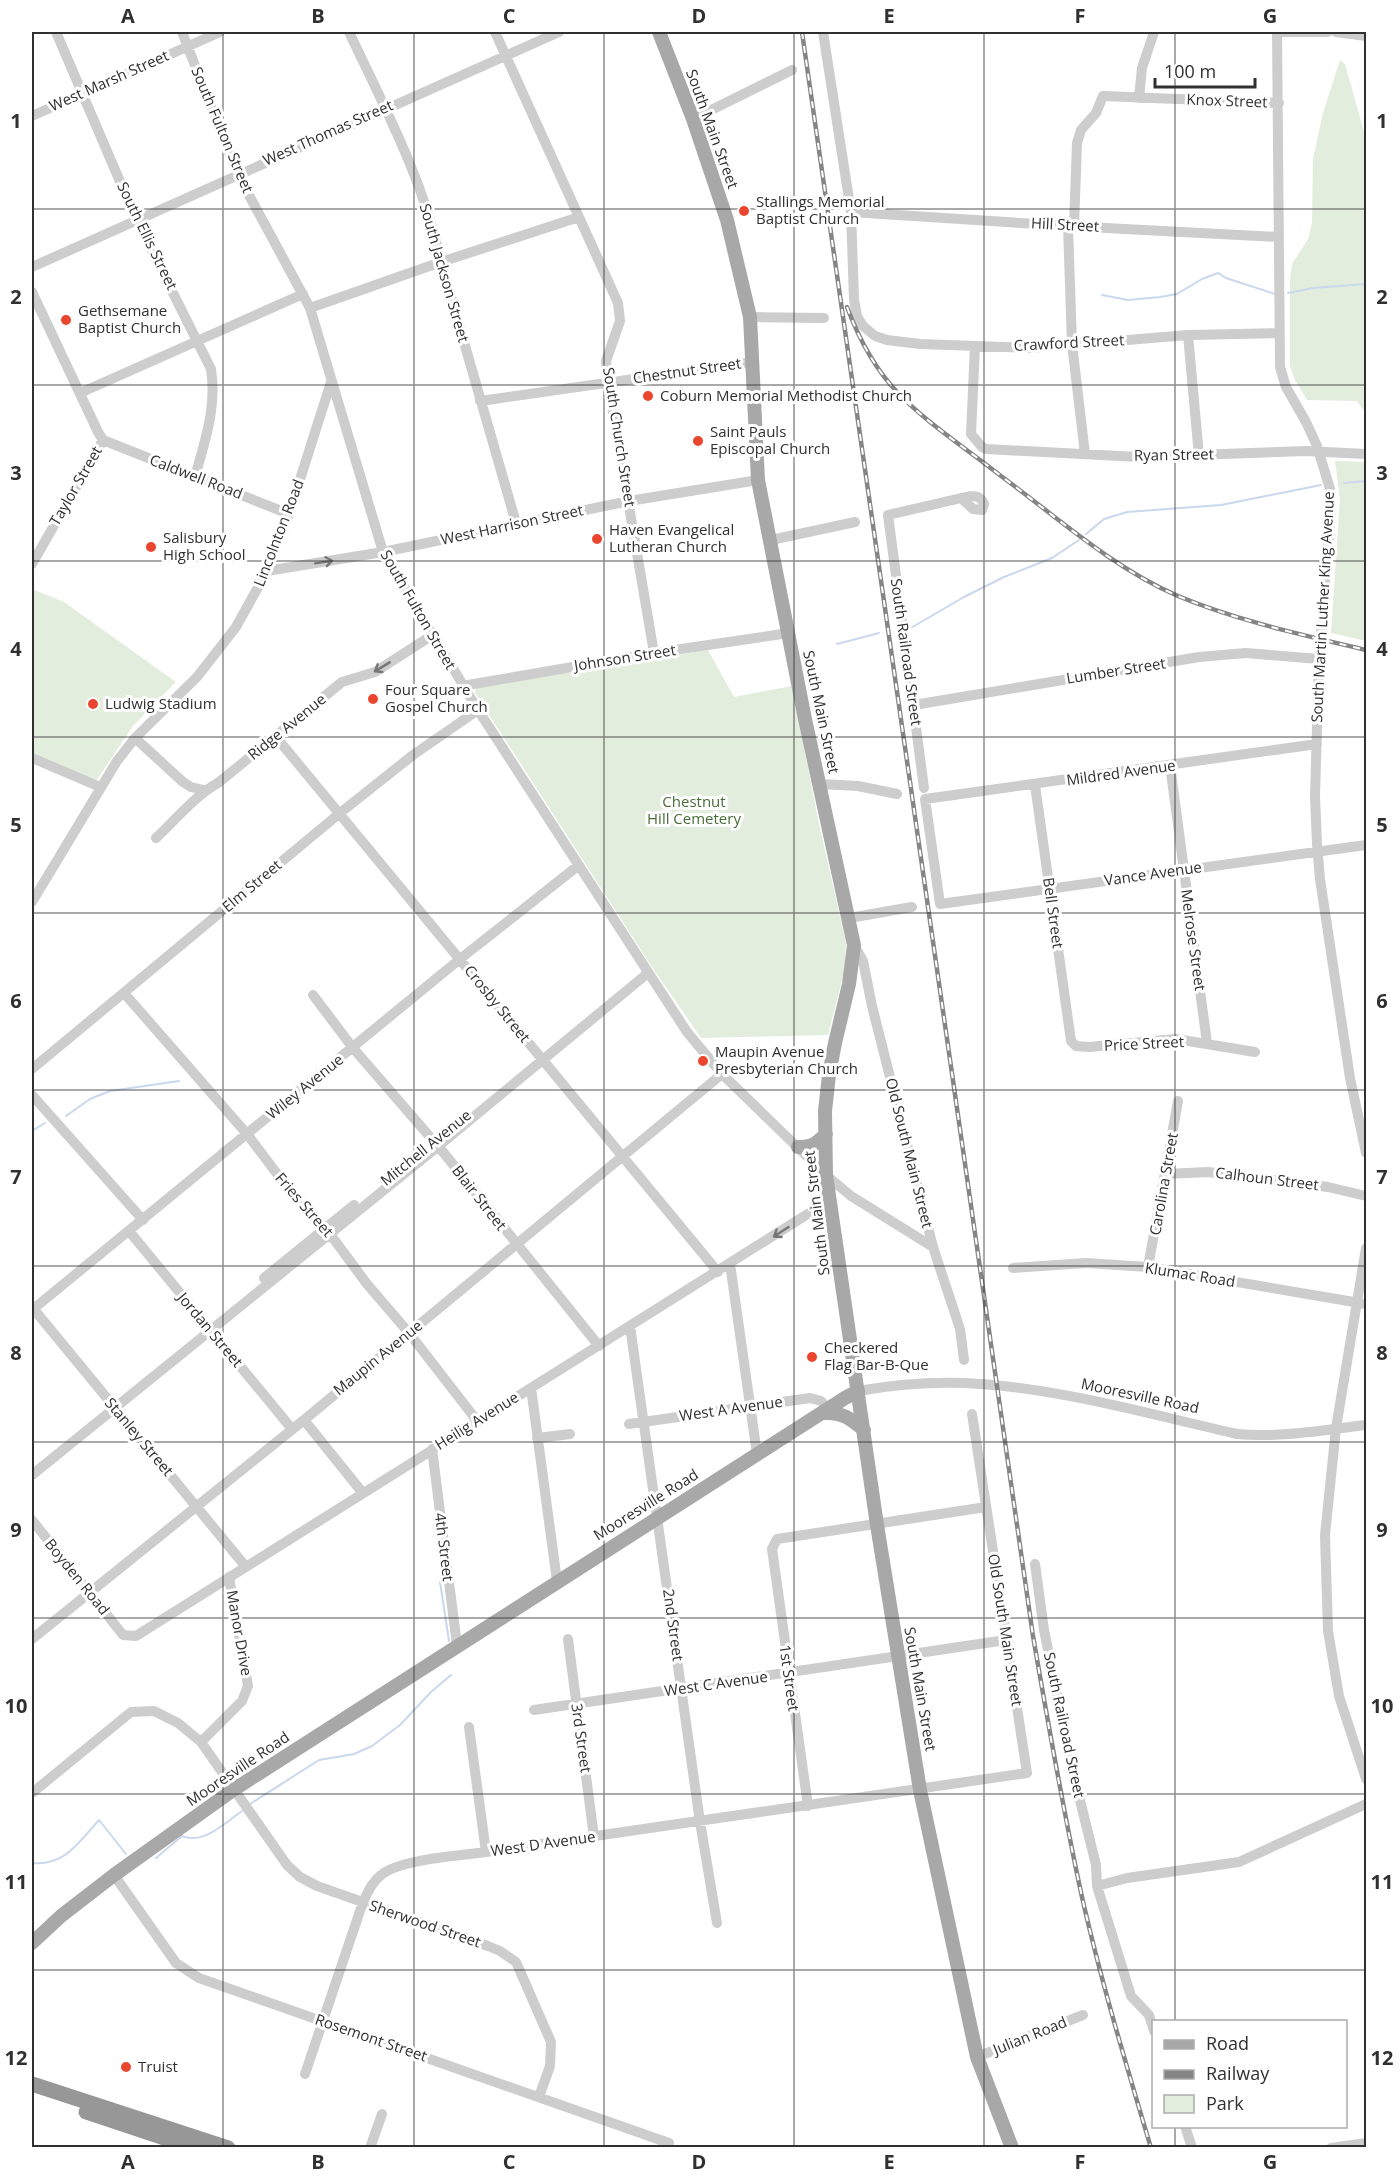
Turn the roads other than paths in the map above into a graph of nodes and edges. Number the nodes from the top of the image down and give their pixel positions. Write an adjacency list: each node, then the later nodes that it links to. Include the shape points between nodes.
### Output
1 (56, 32): 17 (street, South Ellis Street)
2 (182, 32): 14 (street, South Fulton Street)
3 (220, 32): 14 (street, West Marsh Street)
4 (349, 32): 20 (street, South Jackson Street)
5 (495, 32): 15 (street, South Church Street)
6 (559, 32): 15 (street, West Thomas Street)
7 (659, 32): 22 (main road, South Main Street)
8 (823, 32): 24 (street)
9 (1154, 32): 18 (street, via 1142,68)
10 (1277, 32): 11 (street); 19 (street, South Martin Luther King Avenue)
11 (1328, 32)
12 (1336, 32): 13 (street)
13 (1366, 36)
14 (187, 46): 17 (street, West Marsh Street); 23 (street, South Fulton Street)
15 (505, 55): 20 (street, West Thomas Street); 25 (street, South Church Street)
16 (792, 70): 22 (street)
17 (83, 93): 21 (street, West Marsh Street); 26 (street, South Ellis Street)
18 (1139, 98): 19 (street, Knox Street); 27 (street, Knox Street, via 1103,96 1096,113 1081,130)
19 (1279, 103): 28 (street, South Martin Luther King Avenue)
20 (385, 108): 23 (street, West Thomas Street); 29 (street, South Jackson Street, via 423,199 439,244)
21 (32, 116)
22 (693, 119): 34 (main road, South Main Street, via 727,220)
23 (237, 173): 26 (street, West Thomas Street); 32 (street, South Fulton Street)
24 (850, 212): 27 (street, Hill Street); 40 (street, Crawford Street, via 854,300 863,326 887,340)
25 (579, 217): 29 (street); 43 (street, South Church Street, via 618,303 620,321 606,361)
26 (136, 219): 30 (street, West Thomas Street); 38 (street, South Ellis Street)
27 (1071, 226): 28 (street, Hill Street); 39 (street)
28 (1279, 237): 36 (street, South Martin Luther King Avenue)
29 (441, 262): 33 (street); 45 (street, South Jackson Street)
30 (32, 267)
31 (32, 292): 44 (street)
32 (303, 294): 33 (street, South Fulton Street); 38 (street)
33 (310, 308): 42 (street, South Fulton Street)
34 (750, 317): 35 (street); 41 (main road, South Main Street)
35 (824, 318)
36 (1279, 333): 37 (street, Crawford Street); 47 (street, South Martin Luther King Avenue, via 1284,382)
37 (1188, 335): 39 (street, Crawford Street); 50 (street)
38 (199, 341): 44 (street); 51 (street, South Ellis Street, via 211,369 214,390 213,412)
39 (1072, 344): 40 (street, Crawford Street, via 1031,348); 48 (street)
40 (975, 346): 48 (street, Ryan Street, via 971,434 982,447 993,451)
41 (752, 362): 43 (street, Chestnut Street); 52 (main road, South Main Street)
42 (332, 382): 55 (street, Lincolnton Road); 59 (street, South Fulton Street)
43 (608, 382): 45 (street, Chestnut Street); 54 (street, South Church Street)
44 (80, 393): 46 (street)
45 (480, 401): 57 (street, South Jackson Street)
46 (103, 440): 51 (street, Caldwell Road); 60 (street, Taylor Street)
47 (1320, 452): 49 (street, Ryan Street); 50 (street, Ryan Street); 65 (street, South Martin Luther King Avenue, via 1329,480 1331,507)
48 (1085, 454): 50 (street, Ryan Street)
49 (1366, 454)
50 (1199, 456)
51 (195, 477): 55 (street, Caldwell Road)
52 (758, 480): 54 (street, West Harrison Street); 58 (main road, South Main Street)
53 (963, 498): 67 (street, South Railroad Street, via 888,515)
54 (629, 501): 57 (street, West Harrison Street); 64 (street, South Church Street)
55 (289, 514): 61 (street, Lincolnton Road)
56 (855, 522): 58 (street)
57 (516, 524): 59 (street, West Harrison Street)
58 (771, 540): 62 (main road, South Main Street)
59 (383, 552): 61 (street, West Harrison Street, one-way to 59); 63 (street, South Fulton Street)
60 (32, 564)
61 (267, 571): 70 (street, Lincolnton Road, via 219,650)
62 (789, 633): 64 (street, Johnson Street); 74 (main road, South Main Street)
63 (431, 636): 66 (street, South Fulton Street); 69 (street, Ridge Avenue, one-way to 69, via 375,672 342,682)
64 (654, 653): 66 (street, Johnson Street)
65 (1319, 659): 67 (street, Lumber Street, via 1246,653 1217,655); 71 (street, South Martin Luther King Avenue)
66 (462, 686): 68 (street, South Fulton Street)
67 (914, 705): 79 (street, South Railroad Street)
68 (477, 710): 80 (street, Elm Street); 84 (street, South Fulton Street)
69 (276, 737): 77 (street, Ridge Avenue); 80 (street, Crosby Street)
70 (135, 738): 76 (street, Lincolnton Road); 77 (street, via 183,782)
71 (1317, 744): 73 (street, Mildred Avenue); 83 (street, South Martin Luther King Avenue)
72 (32, 758): 76 (street)
73 (1170, 765): 75 (street, Mildred Avenue); 85 (street, Melrose Street)
74 (820, 784): 78 (street); 90 (main road, South Main Street)
75 (1035, 785): 79 (street, Mildred Avenue); 86 (street, Bell Street)
76 (100, 787): 87 (street, Lincolnton Road)
77 (204, 790): 81 (street, Ridge Avenue)
78 (897, 794)
79 (925, 794): 88 (street, South Railroad Street)
80 (340, 813): 92 (street, Crosby Street); 94 (street, Elm Street)
81 (156, 838)
82 (1366, 845): 83 (street, Vance Avenue)
83 (1317, 852): 85 (street, Vance Avenue); 107 (street, South Martin Luther King Avenue, via 1350,1078)
84 (579, 865): 92 (street, Wiley Avenue); 93 (street, South Fulton Street)
85 (1184, 870): 86 (street, Vance Avenue); 97 (street, Melrose Street)
86 (1050, 889): 88 (street, Vance Avenue); 96 (street, Bell Street)
87 (32, 902)
88 (940, 904)
89 (912, 908): 90 (street)
90 (849, 918): 91 (main road, South Main Street)
91 (854, 945): 106 (main road, South Main Street, via 829,1075); 120 (street, Old South Main Street, via 863,961)
92 (460, 959): 98 (street, Wiley Avenue); 100 (street, Crosby Street)
93 (646, 971): 100 (street, Mitchell Avenue); 102 (street, South Fulton Street, via 687,1032)
94 (124, 993): 101 (street, Elm Street); 105 (street, Fries Street)
95 (313, 995): 98 (street, Blair Street)
96 (1071, 1041): 97 (street, Price Street, via 1076,1046 1089,1047 1176,1039)
97 (1207, 1043): 99 (street, Price Street)
98 (353, 1048): 105 (street, Wiley Avenue); 108 (street, Blair Street)
99 (1255, 1052)
100 (540, 1058): 108 (street, Mitchell Avenue); 111 (street, Crosby Street)
101 (32, 1069)
102 (722, 1074): 109 (street, South Fulton Street); 111 (street, Maupin Avenue)
103 (32, 1095): 116 (street)
104 (1178, 1101): 112 (street, Carolina Street)
105 (247, 1134): 116 (street, Wiley Avenue); 118 (street, Fries Street)
106 (826, 1134): 109 (main road, via 815,1145); 113 (main road, South Main Street)
107 (1365, 1141): 110 (street, South Martin Luther King Avenue)
108 (435, 1143): 118 (street, Mitchell Avenue); 119 (street, Blair Street)
109 (798, 1147): 113 (street, South Fulton Street)
110 (1366, 1153)
111 (623, 1157): 119 (street, Maupin Avenue); 125 (street, Crosby Street)
112 (1166, 1174): 114 (street, Calhoun Street, via 1208,1172 1329,1187); 123 (street, Carolina Street)
113 (826, 1175): 115 (main road, South Main Street); 120 (street, via 851,1196)
114 (1366, 1196)
115 (830, 1200): 122 (street, Heilig Avenue, one-way to 122); 134 (main road, South Main Street)
116 (143, 1220): 117 (street, Wiley Avenue)
117 (129, 1231): 127 (street, Wiley Avenue); 129 (street, Jordan Street)
118 (327, 1231): 129 (street, Mitchell Avenue); 130 (street, Fries Street)
119 (517, 1245): 130 (street, Maupin Avenue); 131 (street, Blair Street)
120 (933, 1247): 132 (street, Old South Main Street, via 960,1329)
121 (1366, 1248): 126 (street)
122 (730, 1264): 125 (street, Heilig Avenue); 135 (street)
123 (1148, 1267): 124 (street, Klumac Road, via 1086,1263); 126 (street, Klumac Road)
124 (1013, 1268)
125 (718, 1272): 128 (street, Heilig Avenue)
126 (1362, 1304): 144 (street)
127 (32, 1308): 136 (street, Stanley Street)
128 (630, 1326): 131 (street, Heilig Avenue); 141 (street, 2nd Street)
129 (211, 1331): 136 (street, Mitchell Avenue); 145 (street, Jordan Street)
130 (409, 1333): 139 (street, Maupin Avenue); 140 (street, Fries Street)
131 (599, 1346): 133 (street, Heilig Avenue)
132 (964, 1360)
133 (531, 1388): 140 (street, Heilig Avenue); 148 (street)
134 (858, 1391): 137 (main road, Mooresville Road); 144 (street, Mooresville Road, via 892,1385 980,1383 1049,1393 1237,1434 1287,1435); 146 (main road, South Main Street)
135 (750, 1406): 137 (street, West A Avenue, via 810,1398 821,1401); 141 (street, West A Avenue); 150 (street)
136 (115, 1409): 151 (street, Mitchell Avenue); 153 (street, Stanley Street)
137 (825, 1411): 146 (main road, via 843,1414); 150 (main road, Mooresville Road)
138 (972, 1414): 154 (street, Old South Main Street)
139 (304, 1420): 145 (street, Maupin Avenue); 152 (street)
140 (478, 1422): 149 (street, Heilig Avenue)
141 (643, 1422): 142 (street, West A Avenue); 155 (street, 2nd Street)
142 (629, 1424)
143 (1366, 1425): 144 (street, Mooresville Road)
144 (1336, 1428): 176 (street, via 1325,1535 1328,1631 1339,1696)
145 (292, 1429): 153 (street, Maupin Avenue)
146 (864, 1430): 157 (main road, South Main Street)
147 (570, 1434): 148 (street)
148 (537, 1438): 161 (street)
149 (432, 1449): 152 (street, Heilig Avenue); 167 (street, 4th Street)
150 (757, 1454): 155 (main road, Mooresville Road)
151 (32, 1475)
152 (363, 1492): 159 (street, Heilig Avenue)
153 (196, 1504): 159 (street, Stanley Street); 162 (street, Maupin Avenue)
154 (986, 1507): 157 (street); 166 (street, Old South Main Street)
155 (657, 1518): 161 (main road, Mooresville Road); 170 (street, 2nd Street)
156 (32, 1520): 162 (street, Boyden Road)
157 (877, 1524): 168 (main road, South Main Street); 169 (street, 1st Street, via 777,1539 772,1549)
158 (1035, 1564): 186 (street, South Railroad Street, via 1044,1630 1096,1865)
159 (246, 1568): 160 (street, Heilig Avenue)
160 (230, 1577): 163 (street, Heilig Avenue, via 136,1636); 174 (street, Manor Drive, via 248,1686 242,1701)
161 (557, 1581): 167 (main road, Mooresville Road)
162 (89, 1593): 163 (street, Boyden Road); 164 (street, Maupin Avenue)
163 (123, 1635)
164 (32, 1639)
165 (568, 1639): 171 (street, 3rd Street)
166 (1006, 1640): 168 (street, West C Avenue); 175 (street, Old South Main Street)
167 (457, 1645): 177 (main road, Mooresville Road)
168 (898, 1657): 169 (street, West C Avenue); 178 (main road, South Main Street)
169 (788, 1673): 170 (street, West C Avenue); 181 (street, 1st Street)
170 (682, 1689): 171 (street, West C Avenue); 182 (street, 2nd Street)
171 (576, 1704): 172 (street, West C Avenue); 183 (street, 3rd Street)
172 (534, 1710)
173 (469, 1727): 184 (street)
174 (201, 1742): 177 (street, Sherwood Street); 179 (street, Sherwood Street, via 178,1723 154,1711 131,1712)
175 (1027, 1773): 178 (street, West D Avenue)
176 (1366, 1779)
177 (233, 1790): 185 (main road, Mooresville Road); 187 (street, Sherwood Street, via 300,1877)
178 (921, 1790): 181 (street, West D Avenue); 193 (main road, South Main Street)
179 (32, 1793)
180 (1366, 1804): 186 (street, via 1239,1862)
181 (808, 1806): 182 (street, West D Avenue)
182 (700, 1822): 183 (street, West D Avenue); 188 (street, 2nd Street)
183 (594, 1837): 184 (street, West D Avenue)
184 (486, 1851): 187 (street, West D Avenue, via 390,1869 372,1885)
185 (114, 1875): 189 (main road, Mooresville Road); 191 (street, Rosemont Street, via 164,1948 186,1972)
186 (1096, 1886): 192 (street, South Railroad Street, via 1131,1996 1149,2015)
187 (363, 1902): 191 (street, West D Avenue); 197 (street, Sherwood Street, via 488,1946 516,1962 551,2042 550,2066)
188 (717, 1923)
189 (32, 1943)
190 (1083, 2015): 193 (street, Julian Road)
191 (322, 2021): 194 (street, West D Avenue); 197 (street, Rosemont Street)
192 (1152, 2025)
193 (977, 2056): 205 (main road, South Main Street)
194 (304, 2074)
195 (32, 2084): 203 (highway)
196 (32, 2094): 202 (highway)
197 (539, 2097): 200 (street, Rosemont Street)
198 (382, 2114): 204 (street)
199 (1185, 2128): 206 (street)
200 (669, 2143)
201 (1366, 2143): 207 (street)
202 (194, 2148)
203 (228, 2148)
204 (370, 2148)
205 (1012, 2148)
206 (1192, 2148)
207 (1331, 2148)

